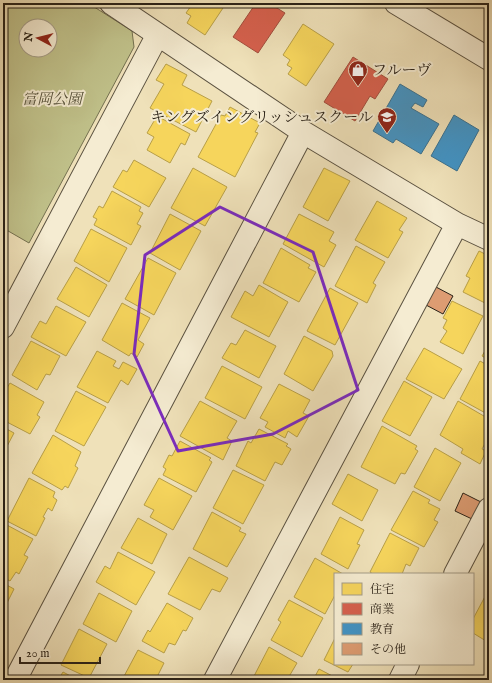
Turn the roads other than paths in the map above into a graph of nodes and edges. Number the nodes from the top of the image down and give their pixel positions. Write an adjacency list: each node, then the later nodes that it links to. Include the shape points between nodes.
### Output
1 (111, 3): 3 (street)
2 (396, 3): 4 (street)
3 (158, 36): 5 (street); 8 (street)
4 (489, 59)
5 (303, 132): 6 (street); 12 (street)
6 (457, 224): 7 (street); 13 (street)
7 (489, 239)
8 (3, 327)
9 (489, 509): 10 (street)
10 (456, 573)
11 (408, 665): 14 (street)
12 (15, 680)
13 (215, 680)
14 (400, 680)

